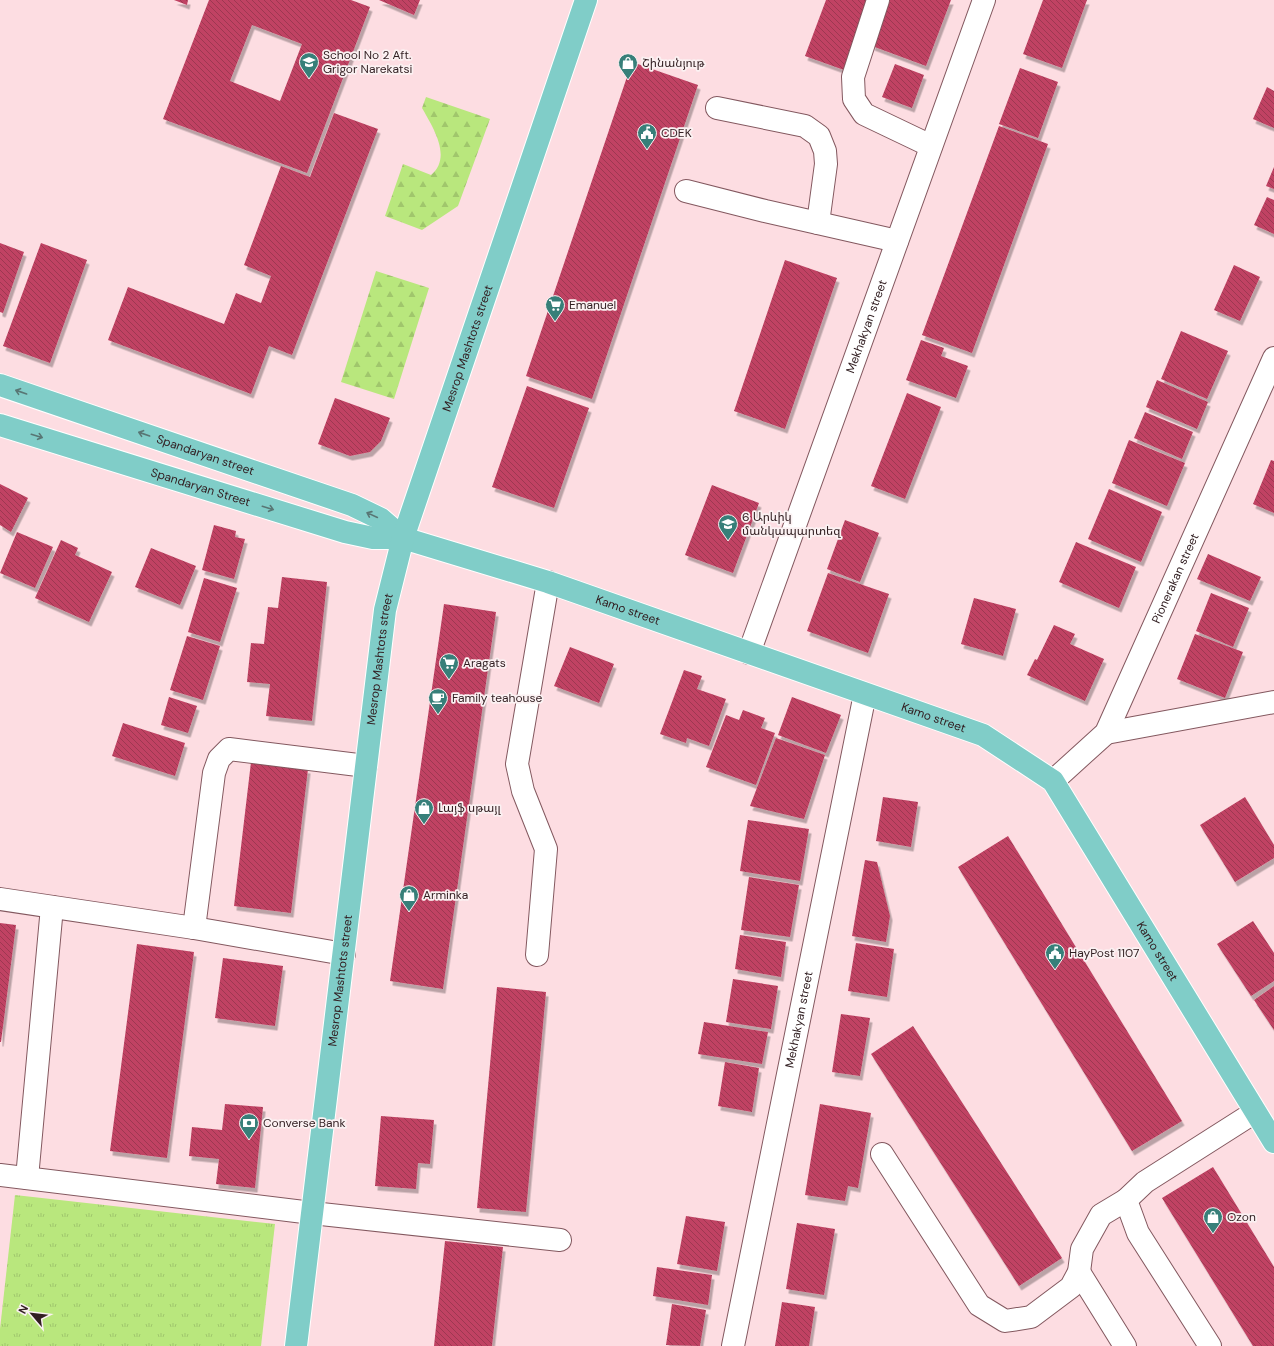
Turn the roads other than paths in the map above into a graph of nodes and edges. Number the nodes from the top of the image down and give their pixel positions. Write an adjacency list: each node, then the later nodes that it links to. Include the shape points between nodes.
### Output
1 (586, 0): 12 (main road, Mesrop Mashtots street)
2 (878, 0): 5 (street, via 853,77 854,99 864,114)
3 (984, 0): 5 (street, Mekhakyan street)
4 (717, 108): 7 (street, via 805,126 819,136 825,151 826,164)
5 (932, 146): 8 (street, Mekhakyan street)
6 (686, 191): 7 (street)
7 (818, 223): 8 (street)
8 (897, 241): 14 (street, Mekhakyan street)
9 (1274, 358): 17 (street, Pionerakan street)
10 (0, 385): 12 (main road, Spandaryan street, one-way to 10, via 381,519 352,505)
11 (0, 425): 12 (main road, Spandaryan Street, one-way to 12, via 345,532 374,538)
12 (403, 538): 13 (main road, Kamo street); 18 (main road, Mesrop Mashtots street, via 385,610)
13 (548, 582): 14 (main road, Kamo street); 24 (street, via 517,764 523,790 546,848)
14 (749, 653): 15 (main road, Kamo street)
15 (865, 694): 19 (main road, Kamo street, via 983,735); 35 (street, Mekhakyan street)
16 (1274, 702): 17 (street)
17 (1106, 733): 19 (street, Pionerakan street)
18 (366, 766): 22 (street, via 229,749 219,760 214,773); 23 (main road, Mesrop Mashtots street)
19 (1053, 781): 25 (main road, Kamo street)
20 (0, 899): 21 (street)
21 (52, 907): 22 (street); 29 (street)
22 (194, 928): 23 (street)
23 (344, 954): 31 (main road, Mesrop Mashtots street)
24 (537, 955)
25 (1255, 1112): 26 (main road, Kamo street); 30 (street, via 1145,1182)
26 (1274, 1142)
27 (882, 1154): 33 (street, via 978,1305 1005,1321 1031,1317 1071,1287)
28 (0, 1175): 29 (street)
29 (28, 1178): 31 (street)
30 (1126, 1200): 33 (street, via 1101,1215 1082,1249); 37 (street, via 1138,1233)
31 (312, 1213): 32 (street); 34 (main road, Mesrop Mashtots street)
32 (560, 1240)
33 (1079, 1272): 36 (street)
34 (296, 1346)
35 (733, 1346)
36 (1125, 1346)
37 (1210, 1346)

